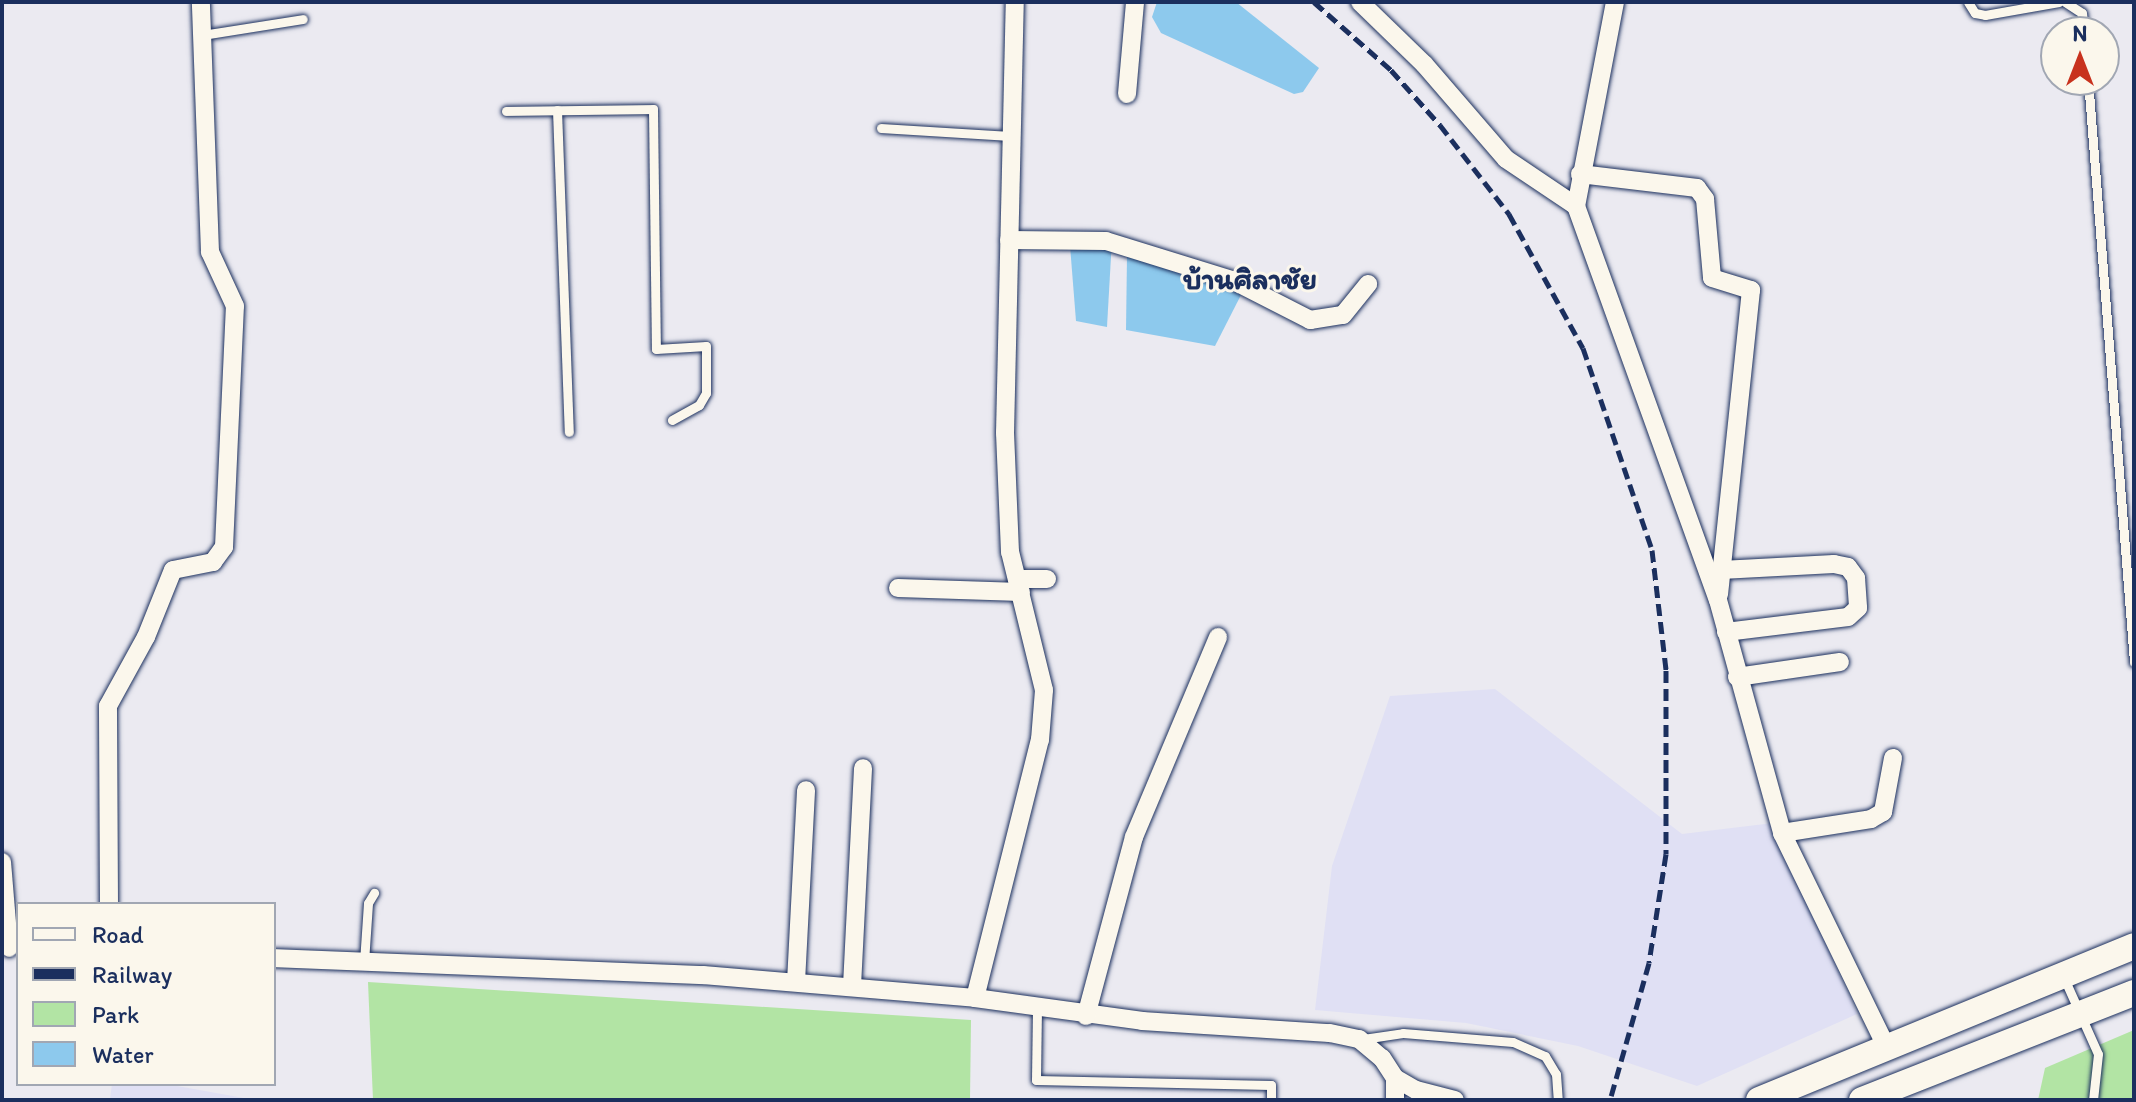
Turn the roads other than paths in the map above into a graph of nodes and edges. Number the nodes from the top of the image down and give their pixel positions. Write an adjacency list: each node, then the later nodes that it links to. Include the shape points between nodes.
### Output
1 (201, 2): 10 (street)
2 (1015, 2): 16 (street)
3 (1135, 2): 11 (street)
4 (1360, 2): 18 (street, via 1424,64 1506,159)
5 (1615, 2): 17 (street)
6 (1968, 2): 7 (lane, via 1975,13 1985,15)
7 (2062, 2): 8 (lane)
8 (2082, 16)
9 (303, 19): 10 (lane)
10 (202, 35): 39 (street, via 210,252 235,306 224,547 213,562 173,570 146,637 108,706)
11 (1127, 94)
12 (2089, 96): 31 (lane)
13 (557, 110): 14 (lane); 21 (lane, via 653,109 656,349 706,346 706,393 699,405); 22 (lane)
14 (506, 111)
15 (881, 128): 16 (lane)
16 (1010, 136): 19 (street)
17 (1580, 174): 18 (street); 23 (street, via 1697,188 1705,199 1712,278 1751,290)
18 (1576, 206): 27 (street)
19 (1009, 240): 20 (street, via 1106,241 1232,280 1310,320 1343,315); 25 (street, via 1005,433 1010,552)
20 (1368, 284)
21 (672, 420)
22 (569, 432)
23 (1721, 570): 27 (street); 28 (street, via 1834,564 1848,567 1856,578 1858,608 1848,617)
24 (1047, 579): 25 (street)
25 (1019, 586): 26 (street); 48 (street, via 1044,690 1040,740)
26 (898, 588)
27 (1718, 600): 28 (street)
28 (1726, 632): 32 (street)
29 (1218, 637): 51 (street, via 1134,837)
30 (1840, 662): 32 (street)
31 (2134, 662)
32 (1737, 677): 36 (street)
33 (1893, 758): 36 (street, via 1883,812 1871,819)
34 (863, 768): 46 (street)
35 (806, 790): 45 (street)
36 (1782, 833): 53 (street)
37 (2, 862): 41 (street)
38 (374, 893): 43 (lane, via 368,903)
39 (109, 902)
40 (2134, 946): 44 (main road)
41 (10, 948)
42 (276, 958): 43 (street)
43 (364, 962): 45 (street)
44 (2063, 975): 50 (lane); 53 (main road)
45 (796, 982): 46 (street)
46 (852, 986): 48 (street)
47 (2134, 993): 50 (main road)
48 (975, 998): 49 (street)
49 (1037, 1008): 51 (street); 55 (lane, via 1036,1080 1271,1085)
50 (2080, 1015): 60 (main road); 61 (lane, via 2098,1054)
51 (1086, 1016): 52 (street)
52 (1359, 1039): 54 (street, via 1382,1058); 58 (lane, via 1403,1033 1513,1042 1545,1056 1556,1074)
53 (1887, 1048): 59 (main road)
54 (1395, 1078): 56 (street); 57 (street, via 1431,1096)
55 (1271, 1100)
56 (1395, 1100)
57 (1455, 1100)
58 (1558, 1100)
59 (1759, 1100)
60 (1862, 1100)
61 (2093, 1100)

